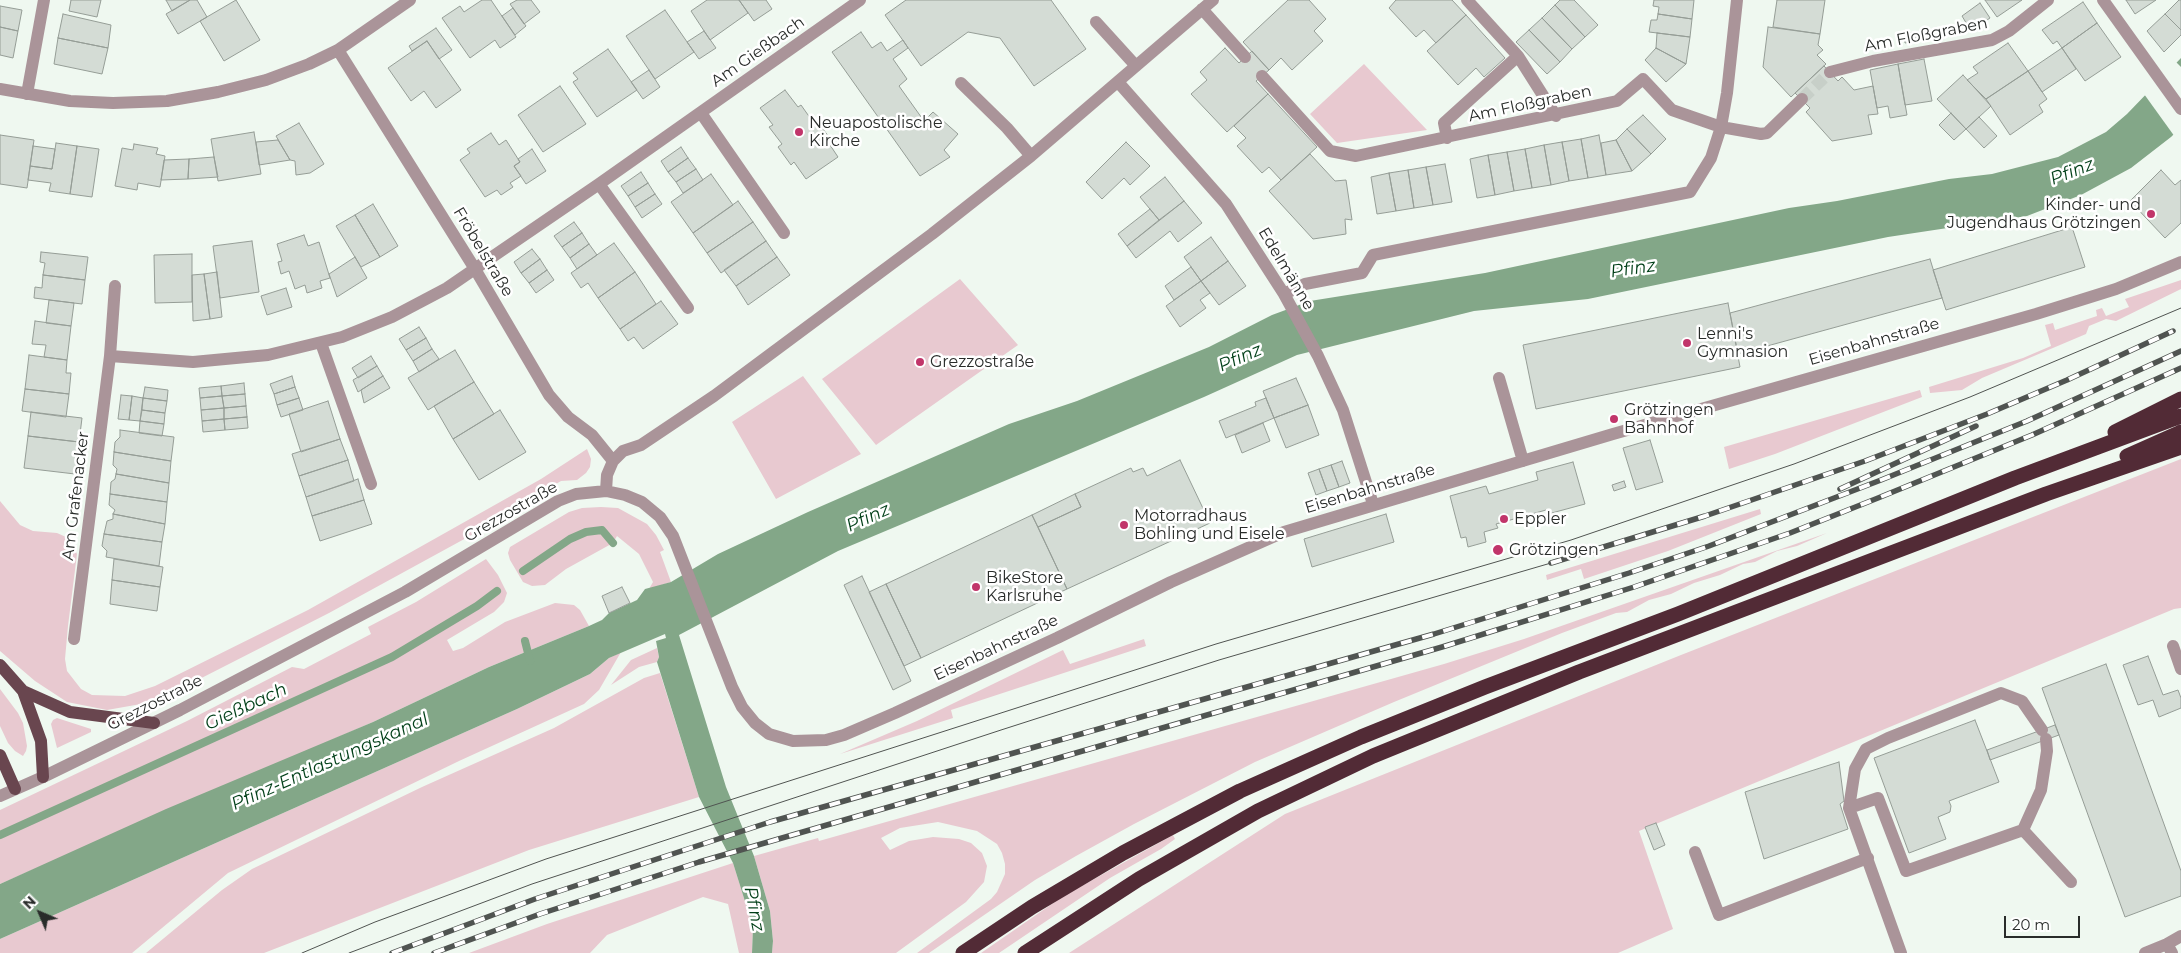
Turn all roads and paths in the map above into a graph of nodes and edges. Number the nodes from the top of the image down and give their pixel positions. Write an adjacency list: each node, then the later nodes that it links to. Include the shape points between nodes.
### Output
1 (44, 0): 20 (street)
2 (410, 0): 11 (street)
3 (860, 0): 23 (street, Am Gießbach)
4 (1213, 0): 9 (street)
5 (1467, 0): 12 (street)
6 (1737, 0): 25 (street, via 1728,93)
7 (2048, 0): 15 (street, Am Floßgraben, via 1992,40)
8 (2103, 0): 22 (street)
9 (1202, 9): 13 (street); 14 (street)
10 (1096, 22): 14 (street)
11 (338, 50): 20 (street, via 266,80 167,101 70,101); 31 (street, Fröbelstraße)
12 (1518, 56): 24 (street); 26 (street, via 1444,122)
13 (1245, 57)
14 (1136, 66): 17 (street)
15 (1830, 72)
16 (1262, 76): 26 (street, Am Floßgraben, via 1330,151 1356,156)
17 (1118, 82): 27 (street); 33 (street, Edelmänne, via 1226,204)
18 (961, 83): 27 (street)
19 (0, 89): 20 (street)
20 (27, 94)
21 (1802, 99): 25 (street, Am Floßgraben, via 1767,133)
22 (2181, 109)
23 (701, 113): 28 (street, Am Gießbach); 29 (street)
24 (1556, 116): 25 (street, Am Floßgraben, via 1617,101 1643,79 1672,110); 26 (street, Am Floßgraben)
25 (1721, 127): 33 (street, via 1711,158 1690,192 1373,255 1362,273 1304,284)
26 (1447, 138)
27 (1031, 156): 42 (street, via 740,377 641,445 623,451)
28 (599, 184): 31 (street, Am Gießbach); 34 (street)
29 (784, 233)
30 (2181, 262): 43 (street, Eisenbahnstraße, via 2116,289 2036,314)
31 (475, 269): 35 (street, via 392,317); 42 (street, Fröbelstraße, via 549,395 568,417 592,435)
32 (116, 286): 36 (street, Am Grafenacker)
33 (1287, 300): 48 (street, Edelmänne, via 1343,410)
34 (688, 308)
35 (321, 343): 36 (street, via 268,355 193,362); 45 (street)
36 (110, 356): 49 (street, Am Grafenacker)
37 (1499, 378): 43 (street)
38 (2181, 399): 44 (highway)
39 (2181, 416): 44 (highway)
40 (2181, 432): 47 (highway)
41 (2181, 447): 47 (highway)
42 (612, 461): 46 (street)
43 (1523, 461): 48 (street, Eisenbahnstraße)
44 (2044, 467): 66 (highway, via 1678,614 1361,736 1240,791 1123,852)
45 (371, 484)
46 (606, 491): 48 (street, Eisenbahnstraße, via 642,502 660,517 673,536 742,707 769,734 793,741 826,740 844,735 1284,532); 54 (street, Grezzostraße, via 576,494 558,501 405,592)
47 (2046, 494): 67 (highway, via 1579,672 1373,756 1258,811 1139,879)
48 (1373, 504)
49 (74, 639)
50 (2172, 646): 52 (street)
51 (0, 665): 53 (main road)
52 (2181, 669)
53 (22, 691): 54 (main road, via 70,712); 56 (main road, via 41,741)
54 (154, 723): 56 (street, Grezzostraße)
55 (0, 755): 57 (main road)
56 (43, 777): 57 (street, Grezzostraße)
57 (15, 789): 58 (street, Grezzostraße)
58 (0, 796)
59 (1849, 808): 60 (street, via 1878,798 1906,871); 60 (street, via 1855,769 1866,749 2001,693 2022,701 2044,735 2047,751 2040,790); 62 (street)
60 (2023, 830): 63 (street)
61 (1696, 852): 62 (street, via 1719,915)
62 (1868, 858): 68 (street)
63 (2071, 882)
64 (2181, 936): 65 (street)
65 (2169, 948): 69 (street)
66 (963, 953)
67 (1025, 953)
68 (1902, 953)
69 (2145, 953)

